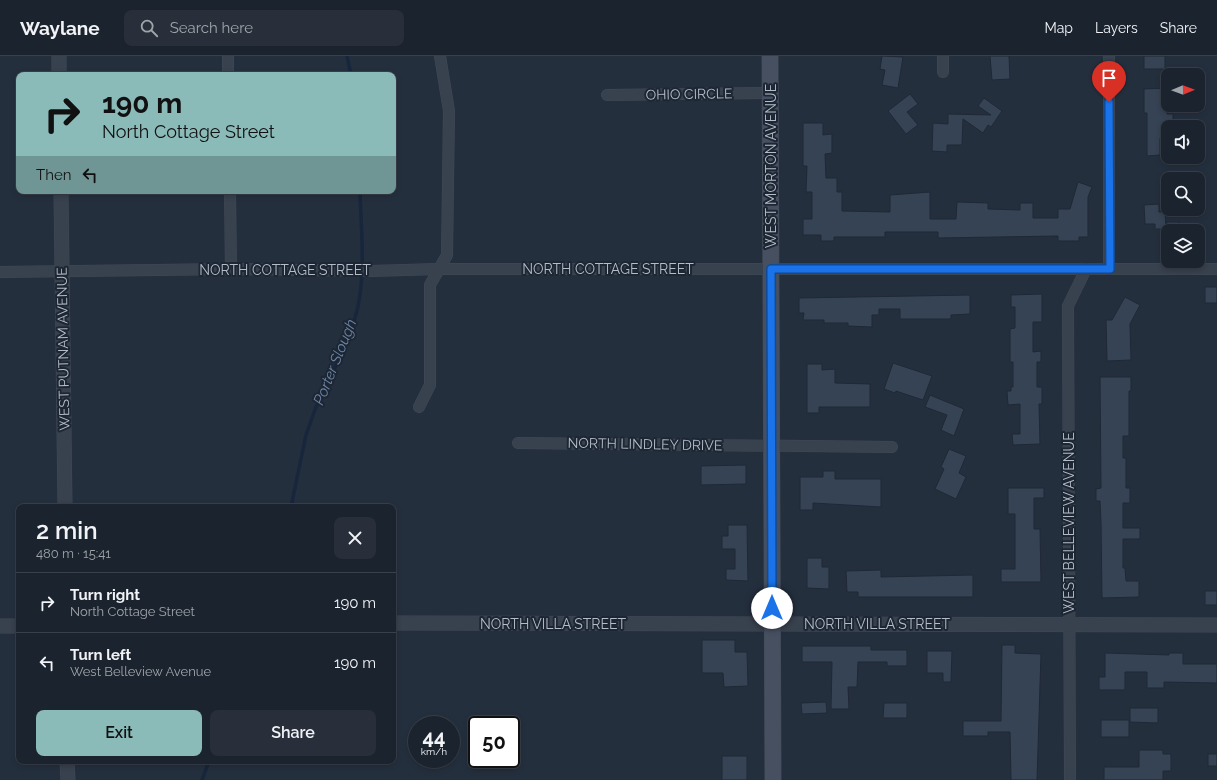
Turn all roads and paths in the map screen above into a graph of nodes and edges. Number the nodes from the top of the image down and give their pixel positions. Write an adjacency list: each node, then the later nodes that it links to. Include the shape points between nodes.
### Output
1 (59, 56): 7 (street)
2 (228, 56): 8 (street)
3 (440, 56): 15 (street, via 449,111 447,255)
4 (770, 56): 10 (main road, WEST MORTON AVENUE)
5 (943, 56): 9 (street)
6 (1109, 56): 18 (street)
7 (59, 72)
8 (228, 72)
9 (943, 72)
10 (771, 92): 11 (street, OHIO CIRCLE); 16 (main road, WEST MORTON AVENUE)
11 (607, 95)
12 (61, 194): 21 (street, WEST PUTNAM AVENUE)
13 (230, 194): 14 (street)
14 (231, 269): 15 (street, NORTH COTTAGE STREET); 21 (street, NORTH COTTAGE STREET)
15 (438, 269): 16 (street, NORTH COTTAGE STREET); 22 (street, via 430,285 430,384)
16 (771, 269): 17 (street, NORTH COTTAGE STREET); 24 (main road, WEST MORTON AVENUE)
17 (1086, 269): 18 (street, NORTH COTTAGE STREET); 29 (street, WEST BELLEVIEW AVENUE, via 1068,306)
18 (1110, 269): 19 (street, NORTH COTTAGE STREET)
19 (1217, 269)
20 (0, 272): 21 (street, NORTH COTTAGE STREET)
21 (62, 272): 26 (street, WEST PUTNAM AVENUE)
22 (418, 407)
23 (518, 442): 24 (street, NORTH LINDLEY DRIVE)
24 (772, 445): 25 (street, NORTH LINDLEY DRIVE); 28 (main road, WEST MORTON AVENUE)
25 (892, 447)
26 (66, 504)
27 (396, 623): 28 (street, NORTH VILLA STREET)
28 (772, 624): 29 (street, NORTH VILLA STREET); 35 (main road, WEST MORTON AVENUE)
29 (1069, 624): 30 (street, NORTH VILLA STREET); 36 (street, WEST BELLEVIEW AVENUE)
30 (1217, 625)
31 (0, 626): 32 (street)
32 (16, 626)
33 (67, 764): 34 (street)
34 (68, 780)
35 (773, 780)
36 (1070, 780)

